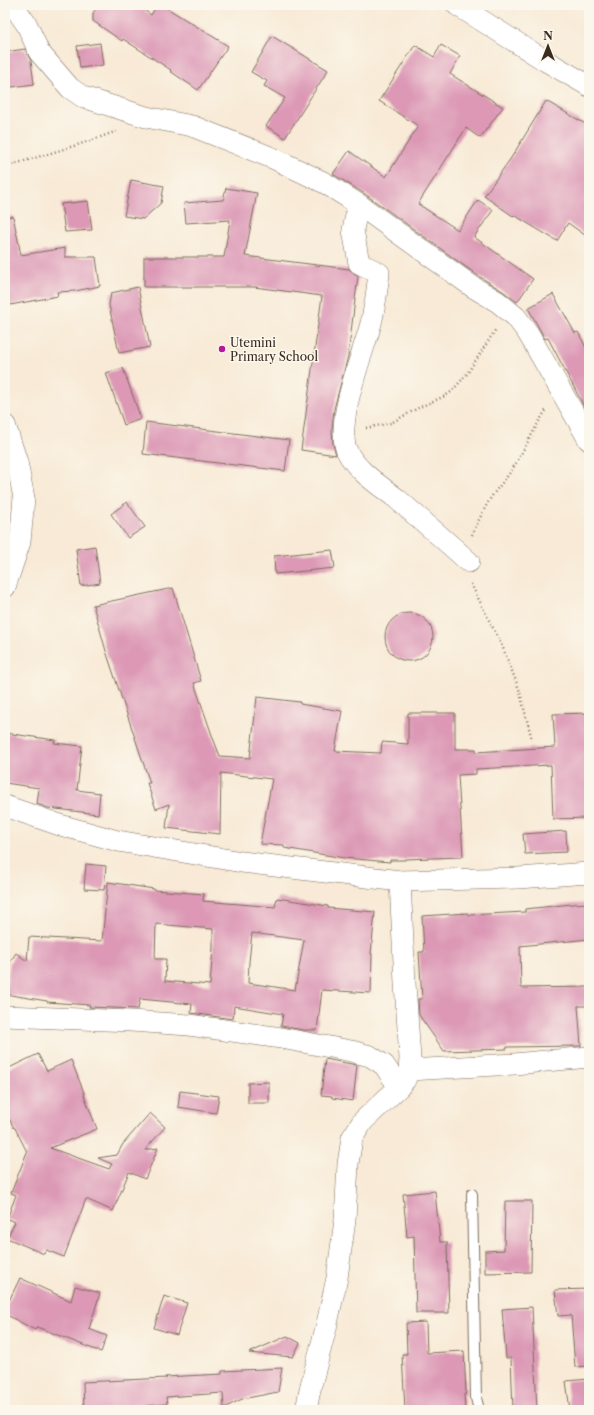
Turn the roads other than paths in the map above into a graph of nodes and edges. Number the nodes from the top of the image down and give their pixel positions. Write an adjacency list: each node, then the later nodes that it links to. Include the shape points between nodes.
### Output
1 (13, 5): 4 (street, via 27,25 39,52 70,88 83,97 146,117 192,126 275,159 325,183)
2 (457, 5): 3 (street)
3 (589, 86)
4 (358, 204): 6 (street, via 516,317); 7 (street, via 353,230 359,263 380,273 376,303 352,385 344,443 349,455 363,472)
5 (5, 425): 8 (street, via 17,462 24,498 20,542)
6 (587, 434)
7 (469, 562)
8 (5, 587)
9 (5, 806): 11 (street, via 118,841 242,862)
10 (589, 873): 11 (street)
11 (400, 881): 14 (street, via 410,1059)
12 (5, 1016): 14 (street, via 189,1025 281,1038 370,1056)
13 (589, 1057): 14 (street)
14 (404, 1079): 16 (street, via 363,1121 352,1138 337,1278)
15 (472, 1194): 17 (lane, via 476,1398)
16 (306, 1410)
17 (479, 1410)

